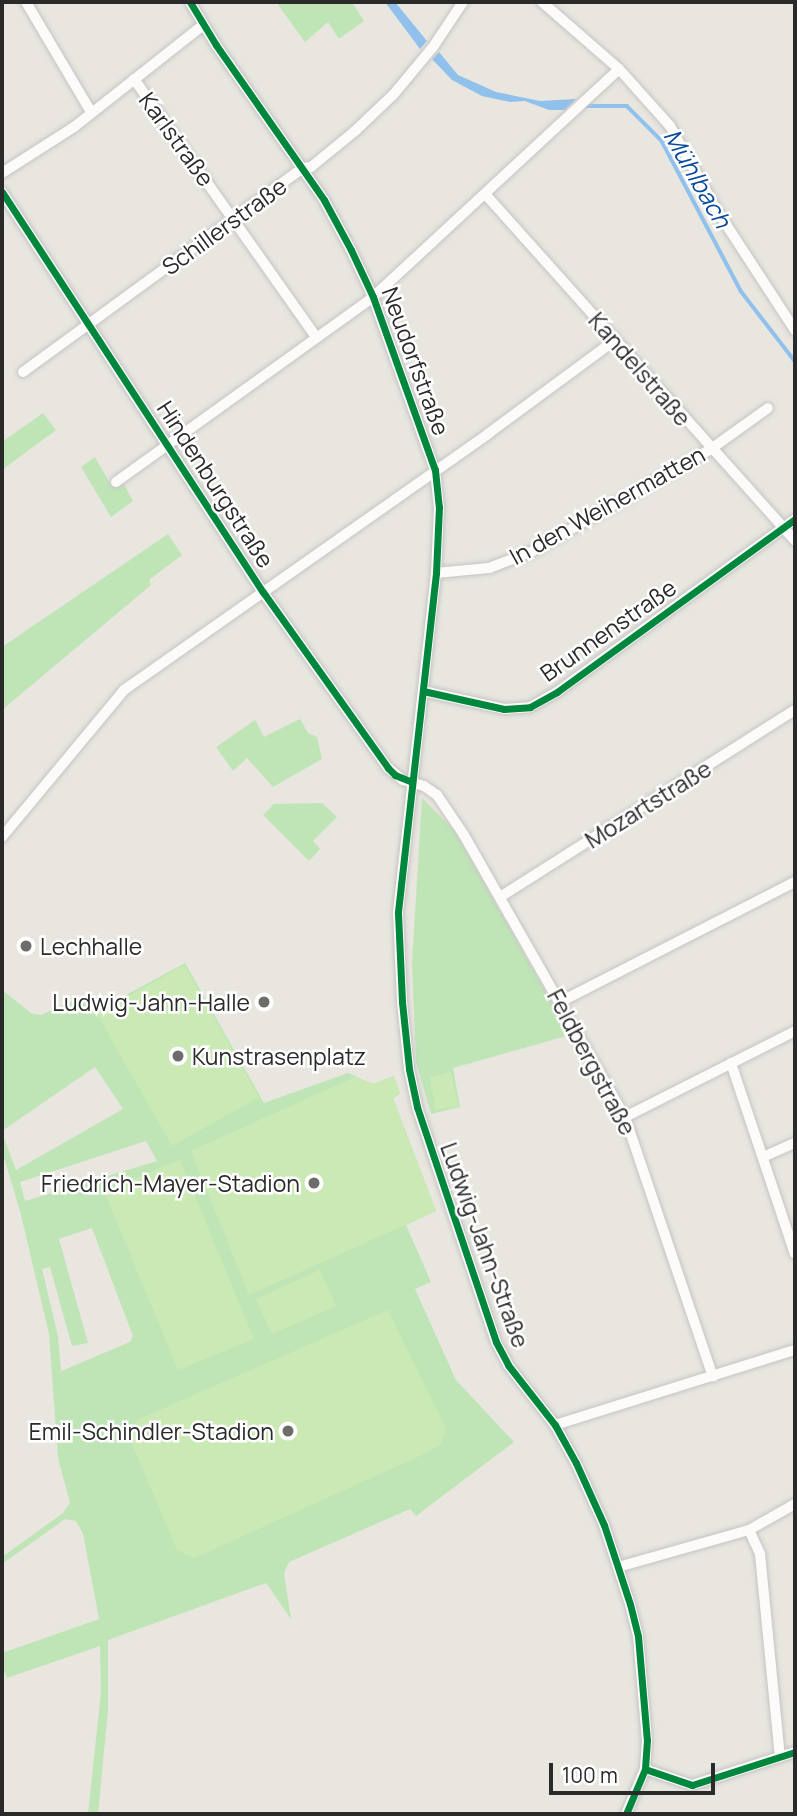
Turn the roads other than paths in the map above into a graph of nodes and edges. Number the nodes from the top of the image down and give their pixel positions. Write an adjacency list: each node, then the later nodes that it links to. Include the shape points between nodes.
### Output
1 (26, 2): 8 (street)
2 (190, 2): 5 (street, Neudorfstraße)
3 (463, 2): 9 (street, Schillerstraße, via 393,95 311,167)
4 (542, 2): 6 (street)
5 (203, 25): 7 (street); 9 (street, Neudorfstraße)
6 (619, 69): 12 (street); 16 (street, via 670,126 716,209)
7 (134, 79): 8 (street); 13 (street, Karlstraße)
8 (91, 112): 10 (street)
9 (303, 168): 13 (street, Schillerstraße); 14 (street, Neudorfstraße)
10 (2, 173)
11 (2, 192): 15 (street, Hindenburgstraße)
12 (486, 195): 14 (street); 18 (street, Kandelstraße)
13 (235, 219): 15 (street, Schillerstraße); 17 (street, Karlstraße)
14 (373, 298): 17 (street); 23 (street, Neudorfstraße)
15 (88, 324): 19 (street, Schillerstraße); 21 (street, Hindenburgstraße)
16 (795, 330)
17 (316, 337): 21 (street)
18 (615, 340): 22 (street, Kandelstraße); 23 (street)
19 (23, 372)
20 (768, 408): 22 (street, In den Weihermatten)
21 (167, 444): 24 (street); 29 (street, Hindenburgstraße)
22 (711, 449): 26 (street, Kandelstraße); 28 (street, In den Weihermatten, via 533,551 489,568)
23 (435, 470): 28 (street, Neudorfstraße, via 439,507); 29 (street)
24 (116, 482)
25 (795, 519): 26 (street, Brunnenstraße)
26 (783, 528): 27 (street, Kandelstraße); 30 (street, Brunnenstraße, via 530,707 505,709)
27 (795, 541)
28 (436, 573): 30 (street, Neudorfstraße)
29 (262, 592): 32 (street, Hindenburgstraße, via 388,768); 33 (street, via 124,690)
30 (423, 691): 32 (street, Neudorfstraße)
31 (795, 710): 35 (street, Mozartstraße)
32 (412, 782): 35 (street, Feldbergstraße, via 437,795); 45 (street, Ludwig-Jahn-Straße, via 398,920 402,1002 417,1107 496,1342 508,1365)
33 (2, 837)
34 (795, 882): 36 (street)
35 (500, 897): 36 (street, Feldbergstraße)
36 (560, 1002): 39 (street, Feldbergstraße)
37 (795, 1031): 38 (street)
38 (731, 1063): 39 (street); 41 (street)
39 (625, 1118): 44 (street, Feldbergstraße)
40 (795, 1143): 41 (street)
41 (763, 1157): 42 (street)
42 (794, 1249)
43 (795, 1350): 44 (street)
44 (713, 1377): 45 (street)
45 (555, 1425): 48 (street, Ludwig-Jahn-Straße, via 576,1463)
46 (795, 1504): 47 (street)
47 (749, 1530): 48 (street); 50 (street, via 760,1554)
48 (618, 1567): 51 (street, Ludwig-Jahn-Straße, via 638,1636 647,1740)
49 (795, 1752): 50 (street)
50 (780, 1757): 51 (street, via 692,1785)
51 (645, 1769): 52 (street, Ludwig-Jahn-Straße)
52 (626, 1814)

